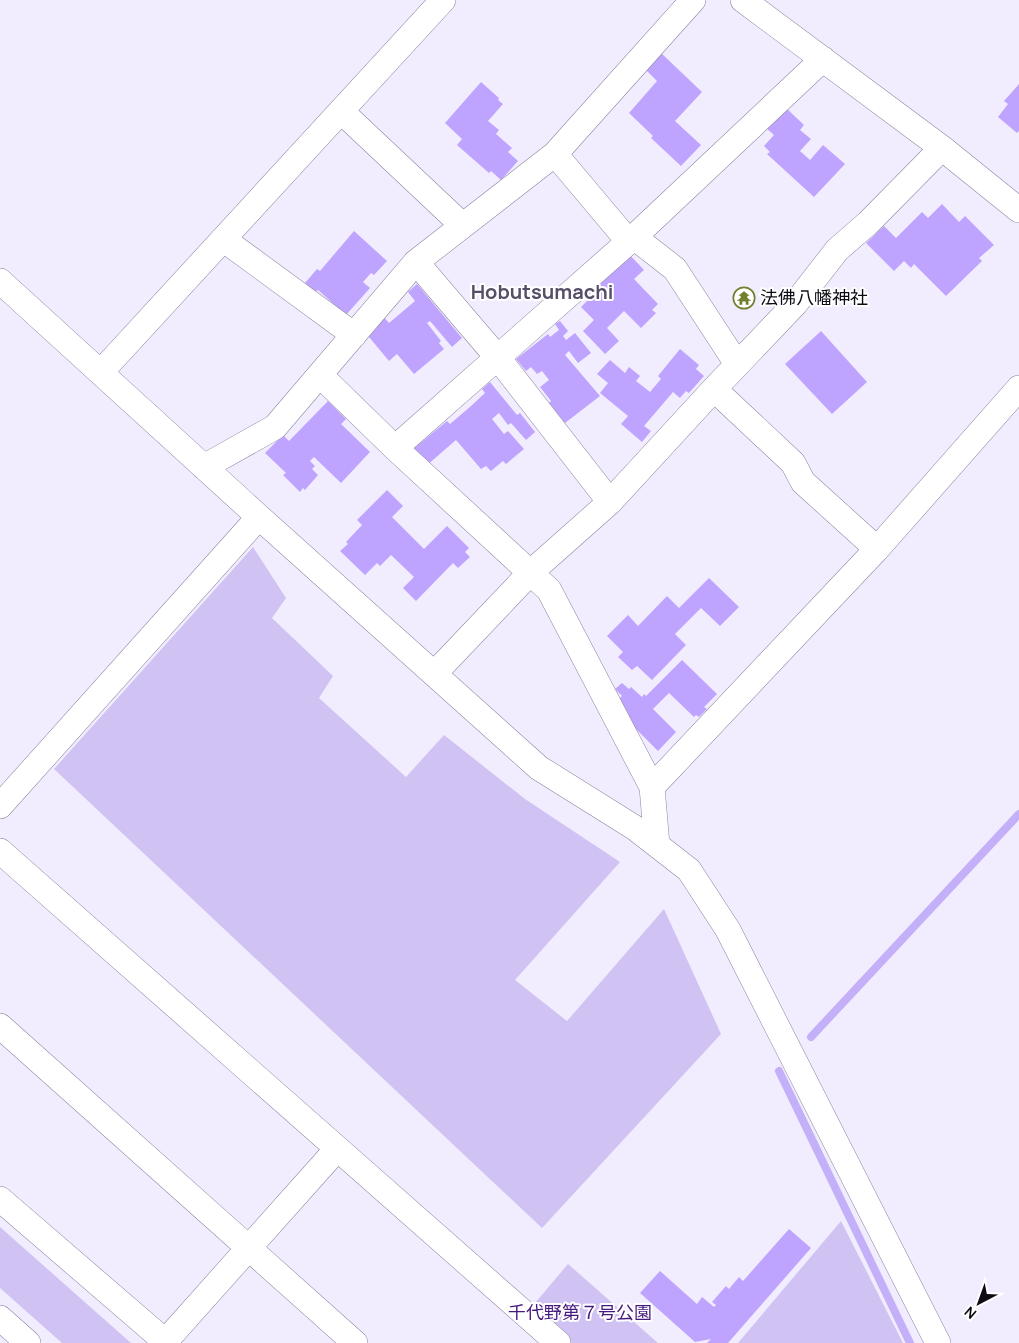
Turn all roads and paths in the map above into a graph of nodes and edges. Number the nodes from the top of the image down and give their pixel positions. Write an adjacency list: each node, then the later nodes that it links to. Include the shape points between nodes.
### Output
1 (443, 0): 5 (street)
2 (693, 0): 7 (street)
3 (743, 0): 4 (street)
4 (823, 60): 6 (street); 11 (street)
5 (341, 111): 9 (street); 10 (street)
6 (942, 148): 8 (street); 16 (street, via 837,250 795,304)
7 (555, 154): 9 (street); 11 (street)
8 (1019, 210)
9 (462, 225): 12 (street)
10 (223, 239): 14 (street); 17 (street)
11 (631, 239): 15 (street); 16 (street, via 674,269)
12 (416, 262): 14 (street); 15 (street)
13 (0, 281): 17 (street)
14 (354, 335): 18 (street)
15 (498, 358): 21 (street); 23 (street)
16 (737, 364): 19 (street)
17 (101, 372): 22 (street)
18 (320, 375): 21 (street); 22 (street, via 275,427)
19 (714, 388): 23 (street); 25 (street, via 793,462 802,482)
20 (1019, 388): 25 (street)
21 (395, 448): 26 (street)
22 (204, 467): 24 (street)
23 (610, 502): 26 (street)
24 (259, 517): 27 (street); 29 (street)
25 (877, 549): 28 (street)
26 (530, 573): 27 (street); 28 (street, via 549,590)
27 (434, 674): 30 (street, via 539,768)
28 (652, 787): 30 (street)
29 (0, 806)
30 (657, 845): 41 (street, via 689,870 728,930)
31 (0, 851): 33 (street)
32 (0, 1026): 35 (street)
33 (338, 1149): 35 (street); 40 (street)
34 (0, 1199): 38 (street)
35 (249, 1248): 38 (street); 39 (street)
36 (0, 1318): 37 (street)
37 (28, 1343)
38 (166, 1343)
39 (355, 1343)
40 (558, 1343)
41 (938, 1343)

